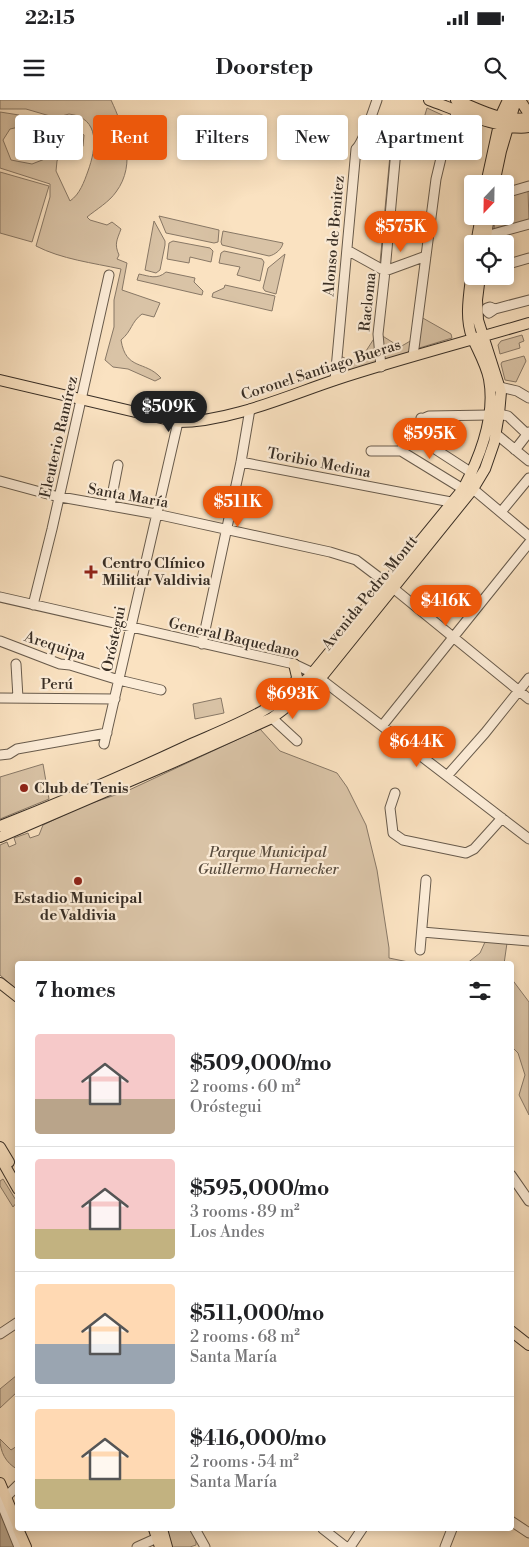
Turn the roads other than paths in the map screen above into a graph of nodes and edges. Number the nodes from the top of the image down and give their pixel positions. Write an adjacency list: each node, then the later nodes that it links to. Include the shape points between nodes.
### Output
1 (377, 100): 6 (street, Alonso de Benitez)
2 (429, 100): 5 (main road)
3 (508, 100): 9 (main road)
4 (518, 100): 8 (main road); 9 (main road)
5 (459, 103): 7 (street); 9 (main road)
6 (371, 115)
7 (455, 115)
8 (529, 115): 9 (main road)
9 (505, 122): 10 (main road, via 524,128); 14 (main road); 15 (main road)
10 (529, 126)
11 (358, 147): 20 (street, Alonso de Benitez)
12 (395, 160): 24 (street, Racloma)
13 (441, 160): 21 (street)
14 (489, 175)
15 (496, 175)
16 (529, 186): 17 (street)
17 (514, 190)
18 (529, 224): 19 (street)
19 (499, 235)
20 (346, 250): 24 (street); 38 (street, Alonso de Benitez)
21 (426, 256): 24 (street); 35 (street)
22 (529, 258): 23 (street)
23 (514, 262)
24 (385, 271): 36 (street, Racloma, via 378,334)
25 (109, 275): 41 (street, Eleuterio Ramírez)
26 (471, 285): 33 (main road, Avenida Pedro Montt, via 468,314)
27 (479, 285): 33 (main road, Avenida Pedro Montt)
28 (529, 300): 29 (street)
29 (495, 309)
30 (529, 318): 33 (main road, Coronel Santiago Bueras)
31 (529, 323): 32 (main road, Coronel Santiago Bueras)
32 (497, 332): 33 (main road, Coronel Santiago Bueras); 34 (main road)
33 (477, 336): 34 (main road, Avenida Pedro Montt); 35 (main road, Coronel Santiago Bueras); 43 (main road, Avenida Pedro Montt, via 489,379)
34 (489, 353): 39 (main road, Avenida Pedro Montt)
35 (413, 356): 36 (main road, Coronel Santiago Bueras)
36 (380, 367): 38 (main road, Coronel Santiago Bueras)
37 (0, 380): 41 (main road, Coronel Santiago Bueras)
38 (335, 380): 42 (main road, Coronel Santiago Bueras)
39 (500, 387): 40 (street); 43 (main road, Avenida Pedro Montt)
40 (529, 398)
41 (81, 400): 45 (main road, Coronel Santiago Bueras); 58 (street, Eleuterio Ramírez)
42 (250, 409): 45 (main road, Coronel Santiago Bueras, via 198,422); 52 (street)
43 (494, 414): 44 (street); 46 (street, via 508,416); 47 (main road, Avenida Pedro Montt); 54 (main road, Avenida Pedro Montt)
44 (421, 418): 48 (street); 54 (street, via 435,449)
45 (178, 422): 62 (street, Oróstegui)
46 (528, 433): 49 (street)
47 (496, 434): 49 (street); 57 (main road, Avenida Pedro Montt, via 488,461)
48 (401, 450): 50 (street); 57 (street)
49 (515, 450): 51 (street)
50 (371, 451)
51 (529, 461)
52 (241, 462): 59 (street, Toribio Medina); 63 (street)
53 (118, 465): 60 (street)
54 (472, 473): 57 (main road, Avenida Pedro Montt)
55 (529, 478): 61 (street)
56 (0, 481): 58 (street, Santa María)
57 (468, 489): 59 (main road, Avenida Pedro Montt); 61 (street)
58 (60, 497): 60 (street, Santa María); 68 (street, Eleuterio Ramírez)
59 (455, 505): 66 (main road, Avenida Pedro Montt)
60 (110, 506): 62 (street, Santa María)
61 (501, 512): 64 (street)
62 (156, 514): 63 (street, Santa María); 69 (street, Oróstegui)
63 (226, 530): 66 (street, Santa María, via 356,560); 72 (street)
64 (529, 536)
65 (529, 543): 70 (street)
66 (389, 585): 70 (street, Santa María); 75 (main road, Avenida Pedro Montt)
67 (0, 597): 68 (street, General Baquedano)
68 (34, 605): 69 (street, General Baquedano)
69 (130, 628): 72 (street, General Baquedano); 77 (street, Oróstegui)
70 (454, 637): 79 (street, Santa María); 86 (street)
71 (0, 641): 77 (street, Arequipa, via 60,664)
72 (202, 644): 74 (street, General Baquedano)
73 (16, 664): 82 (street)
74 (294, 664): 75 (street, General Baquedano); 80 (main road, via 297,679)
75 (316, 675): 80 (main road, Avenida Pedro Montt); 85 (main road, Avenida Pedro Montt, via 305,693); 86 (street, General Baquedano)
76 (529, 678): 79 (street)
77 (119, 680): 78 (street, Arequipa); 83 (street, Oróstegui)
78 (161, 690)
79 (519, 691): 84 (street, Santa María); 92 (street)
80 (292, 693): 91 (main road, Avenida Pedro Montt, via 266,710)
81 (0, 698): 82 (street, Perú)
82 (18, 698): 83 (street, Perú)
83 (114, 699): 87 (street, Oróstegui)
84 (529, 699)
85 (272, 718): 88 (street); 91 (main road, Avenida Pedro Montt)
86 (382, 726): 92 (street, General Baquedano)
87 (107, 733): 89 (street, Oróstegui); 90 (street, via 16,749)
88 (297, 741)
89 (104, 744)
90 (0, 755)
91 (159, 764): 95 (main road, Avenida Pedro Montt)
92 (447, 776): 94 (street, General Baquedano)
93 (395, 793): 94 (street, via 390,808 393,833 403,840 466,853 474,849)
94 (502, 818): 98 (street, General Baquedano)
95 (25, 821): 96 (main road, Avenida Pedro Montt); 97 (main road, Avenida Pedro Montt)
96 (0, 826)
97 (0, 837)
98 (529, 839)
99 (426, 880): 100 (street)
100 (422, 932): 101 (street); 102 (street)
101 (529, 941)
102 (420, 950)
103 (0, 983): 104 (main road)
104 (15, 994)
105 (0, 1147): 107 (main road)
106 (0, 1157): 109 (main road)
107 (15, 1170)
108 (514, 1178): 110 (street)
109 (15, 1183)
110 (529, 1201)
111 (15, 1324): 113 (street)
112 (514, 1333): 114 (main road)
113 (0, 1334)
114 (529, 1344)
115 (1, 1485): 116 (street); 118 (main road)
116 (15, 1486)
117 (15, 1487): 118 (street)
118 (3, 1498): 119 (main road); 129 (street)
119 (15, 1522)
120 (514, 1523): 126 (street)
121 (19, 1531): 130 (main road)
122 (196, 1531): 128 (street)
123 (326, 1531): 133 (street)
124 (361, 1531): 134 (street)
125 (451, 1531): 135 (street)
126 (529, 1533)
127 (158, 1536): 131 (street); 132 (main road)
128 (202, 1546)
129 (19, 1547)
130 (26, 1547)
131 (137, 1547)
132 (167, 1547)
133 (346, 1547)
134 (350, 1547)
135 (445, 1547)

